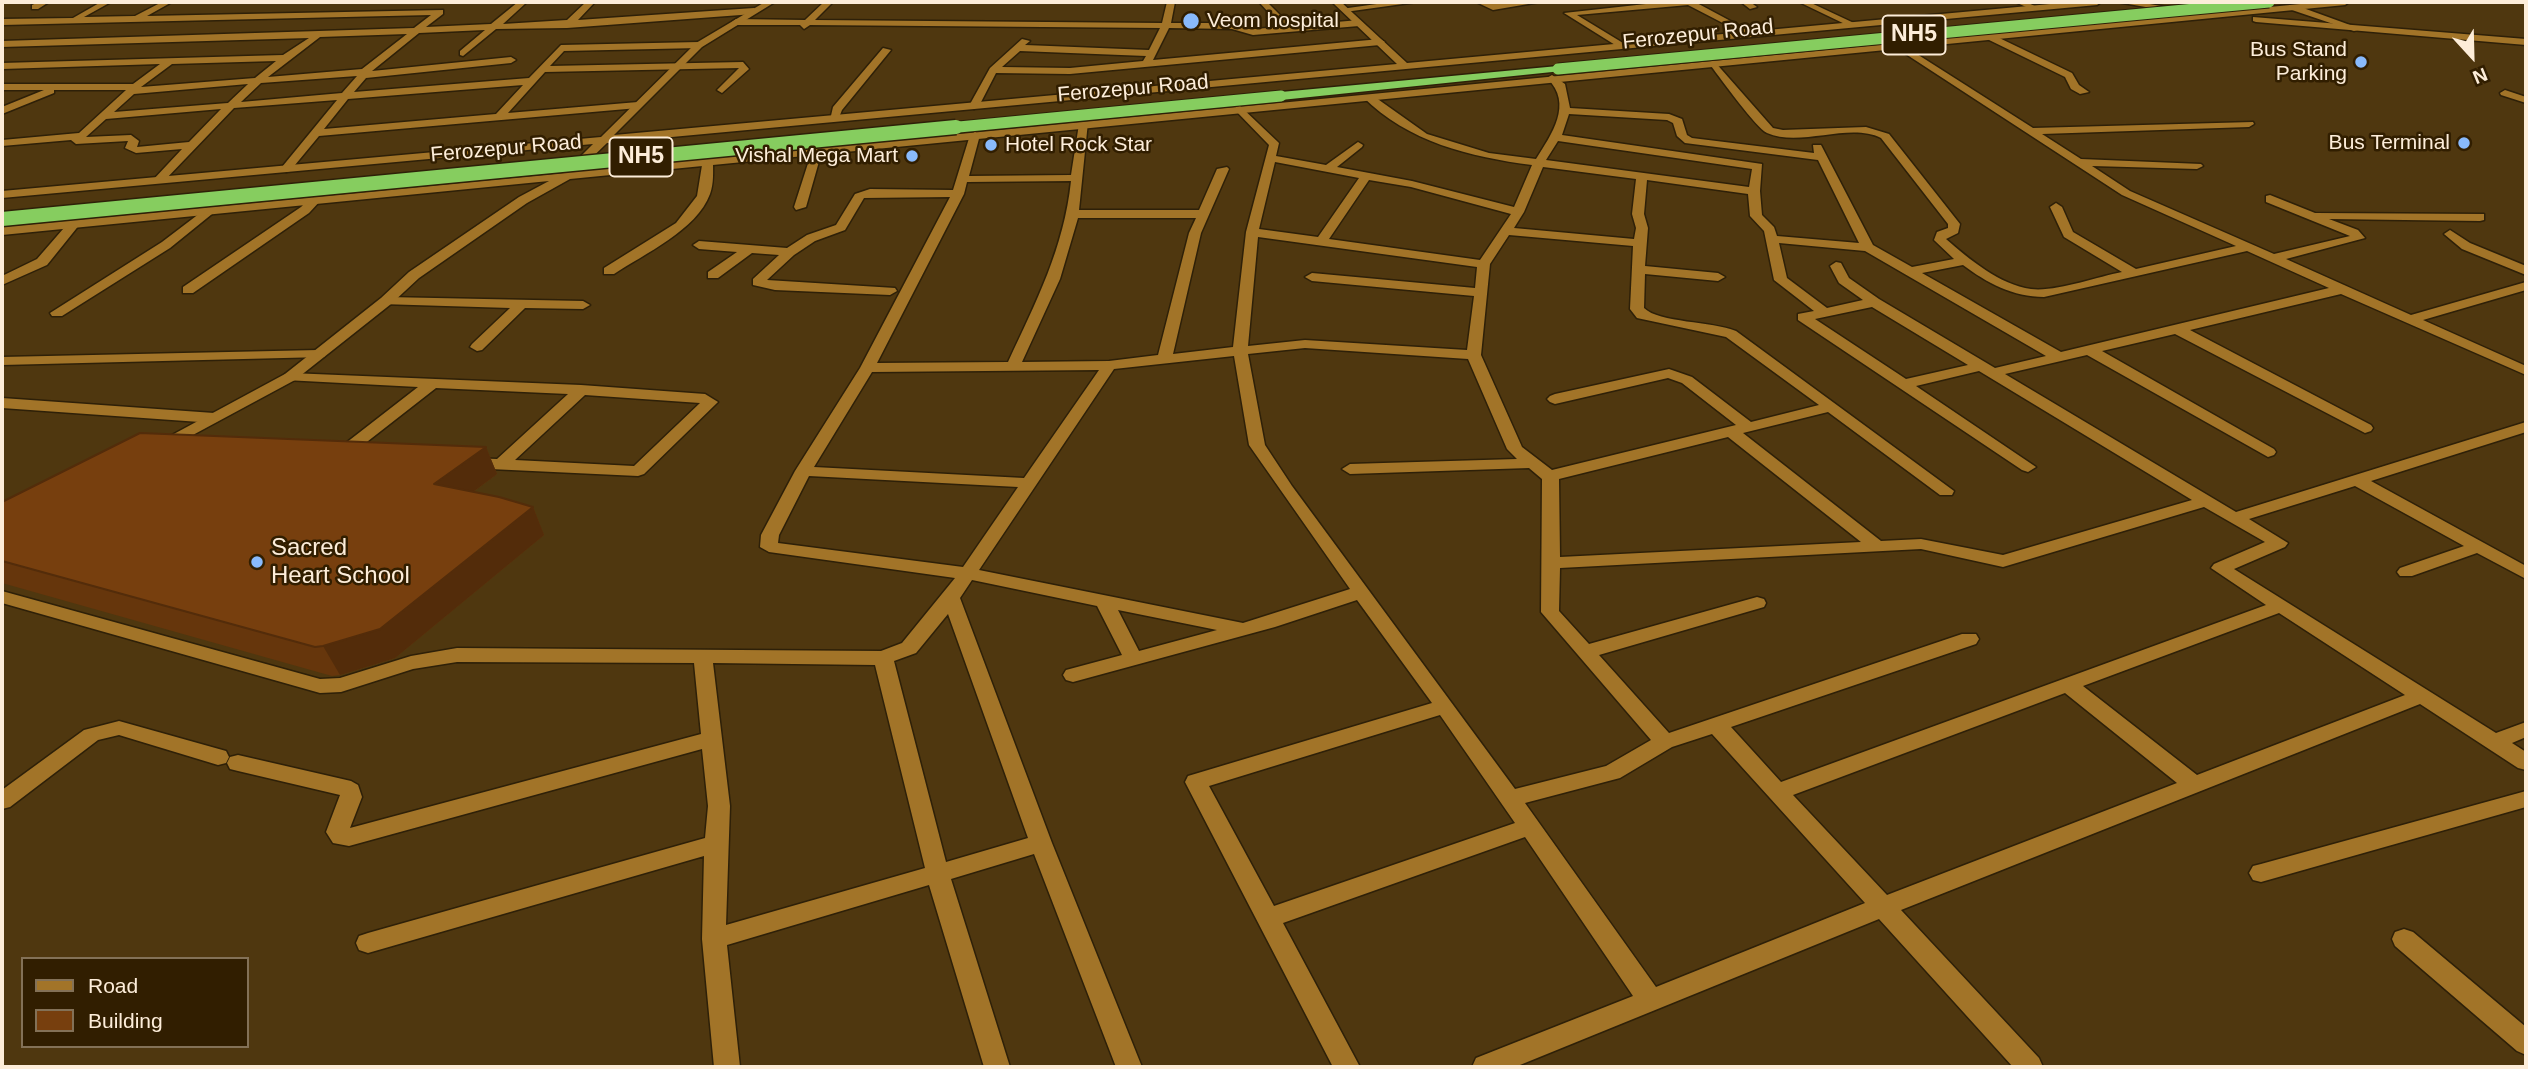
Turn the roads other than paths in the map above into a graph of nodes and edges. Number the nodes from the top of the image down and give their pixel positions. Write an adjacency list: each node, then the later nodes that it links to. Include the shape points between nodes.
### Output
1 (45, 2): 24 (street)
2 (107, 2): 37 (street)
3 (168, 2): 36 (street)
4 (370, 2): 31 (street)
5 (523, 2): 46 (street)
6 (591, 2): 44 (street)
7 (771, 2): 30 (street)
8 (829, 2): 40 (street)
9 (1171, 2): 45 (street)
10 (1263, 2): 47 (street)
11 (1336, 2): 29 (street)
12 (1413, 2): 29 (street)
13 (1480, 2): 14 (street, via 1493,7)
14 (1536, 2)
15 (1619, 2): 28 (street)
16 (1689, 2): 28 (street); 50 (street)
17 (1803, 2): 43 (street)
18 (2019, 2): 26 (street)
19 (2097, 2): 26 (street)
20 (2121, 2): 33 (street)
21 (2159, 2): 32 (street); 80 (highway, Ferozepur Road / NH5)
22 (2269, 2): 79 (highway, Ferozepur Road / NH5, bridge)
23 (2346, 2): 27 (street)
24 (35, 7)
25 (225, 7): 34 (street)
26 (2033, 7): 43 (street)
27 (2292, 7): 32 (street); 48 (street)
28 (1628, 8): 59 (street, via 1568,13)
29 (1345, 9): 41 (street)
30 (754, 11): 39 (street); 44 (street)
31 (352, 14): 34 (street); 49 (street, via 440,12); 52 (street)
32 (2224, 14): 33 (street); 35 (street)
33 (2211, 15): 35 (street); 53 (street)
34 (207, 17): 36 (street)
35 (2245, 18): 48 (street)
36 (141, 19): 37 (street); 54 (street)
37 (73, 20): 38 (street); 56 (street)
38 (2, 22)
39 (736, 22): 40 (street); 58 (street)
40 (808, 23): 42 (street, via 944,28); 51 (street)
41 (1359, 23): 47 (street); 55 (street)
42 (1037, 24): 45 (street); 62 (street)
43 (1852, 24): 50 (street)
44 (567, 25): 46 (street)
45 (1166, 25): 47 (street, via 1233,22 1253,32); 65 (street)
46 (491, 29): 49 (street); 64 (street)
47 (1289, 29)
48 (2357, 29): 61 (street)
49 (412, 32): 52 (street); 78 (street)
50 (1749, 33): 59 (street)
51 (792, 34)
52 (318, 36): 54 (street); 67 (street)
53 (1988, 36): 60 (street); 89 (street, via 2069,75)
54 (104, 41): 56 (street); 72 (street)
55 (1380, 42): 70 (street); 75 (street)
56 (25, 43): 57 (street); 66 (street)
57 (2, 44)
58 (699, 45): 73 (street); 76 (street, via 563,47)
59 (1620, 45): 75 (street)
60 (1898, 45): 71 (street); 105 (street)
61 (2526, 45)
62 (1020, 48): 65 (street); 77 (street)
63 (886, 50): 102 (street)
64 (463, 53)
65 (1152, 53): 70 (street)
66 (2, 54)
67 (282, 58): 69 (street); 81 (street)
68 (511, 60): 78 (street)
69 (169, 62): 72 (street); 86 (street)
70 (1146, 64): 77 (street, via 1061,71)
71 (1714, 64): 79 (street); 160 (street, via 1773,132 1866,130 1885,136 1954,224 1954,230 1940,240)
72 (55, 65): 74 (street)
73 (679, 65): 76 (street); 87 (street, via 743,65); 94 (street)
74 (2, 66)
75 (1405, 66): 80 (street); 95 (street)
76 (541, 69): 82 (street)
77 (993, 70): 95 (street)
78 (363, 73): 81 (street); 91 (street)
79 (1555, 74): 83 (highway, Ferozepur Road / NH5); 99 (street)
80 (1394, 75): 88 (highway, Ferozepur Road / NH5)
81 (255, 81): 86 (street); 96 (street)
82 (530, 81): 91 (street); 101 (street)
83 (1430, 86): 88 (highway, Ferozepur Road / NH5); 92 (street)
84 (2, 87): 85 (street)
85 (55, 89): 86 (street); 98 (street)
86 (133, 89): 100 (street)
87 (722, 90)
88 (1278, 92): 138 (highway, Ferozepur Road / NH5); 145 (highway, Ferozepur Road / NH5, bridge)
89 (2084, 92)
90 (2505, 93): 93 (street)
91 (343, 97): 96 (street); 106 (street)
92 (1368, 97): 97 (street); 120 (street, via 1430,139)
93 (2526, 100)
94 (638, 106): 101 (street); 112 (street)
95 (974, 106): 102 (street)
96 (229, 107): 100 (street); 113 (street)
97 (1240, 109): 103 (street); 117 (street, via 1274,141)
98 (2, 111)
99 (1565, 111): 109 (street); 116 (street, via 1669,117 1678,121 1682,136 1689,141)
100 (102, 117): 108 (street)
101 (499, 117): 106 (street)
102 (834, 118): 112 (street)
103 (1084, 124): 107 (street); 128 (street)
104 (2249, 124): 105 (street)
105 (2031, 131): 119 (street)
106 (314, 133): 122 (street)
107 (975, 135): 115 (street); 129 (street)
108 (80, 136): 111 (street); 113 (street, via 77,142 131,138 131,150)
109 (1553, 137): 120 (street); 131 (street, via 1750,163 1759,168)
110 (1813, 139): 116 (street)
111 (2, 143)
112 (599, 144): 122 (street); 125 (street)
113 (192, 145): 130 (street)
114 (1358, 145): 124 (street)
115 (817, 150): 118 (street); 136 (street)
116 (1822, 156): 155 (street)
117 (1270, 158): 124 (street); 149 (street)
118 (707, 161): 125 (street); 164 (street, via 704,197 680,226)
119 (2075, 162): 121 (street); 156 (street, via 2137,199)
120 (1538, 164): 127 (street); 140 (street)
121 (2197, 166)
122 (286, 169): 130 (street)
123 (1223, 169): 142 (street)
124 (1328, 169): 126 (street)
125 (567, 176): 135 (street); 177 (street, via 523,200 414,275)
126 (1366, 176): 140 (street); 152 (street)
127 (1642, 176): 131 (street); 153 (street)
128 (1075, 178): 129 (street); 141 (street)
129 (964, 179): 132 (street)
130 (159, 180): 133 (street)
131 (1754, 191): 151 (street, via 1756,218 1768,227)
132 (958, 194): 158 (street, via 859,196 841,227); 194 (street)
133 (2, 195)
134 (2270, 199): 143 (street)
135 (315, 200): 139 (street); 173 (street)
136 (800, 207)
137 (2056, 207): 167 (street, via 2068,234)
138 (2, 208)
139 (208, 211): 146 (street); 182 (street, via 166,245)
140 (1518, 212): 148 (street)
141 (1073, 214): 142 (street); 195 (street, via 1065,250)
142 (1202, 214): 191 (street)
143 (2308, 214): 144 (street); 159 (street, via 2359,238)
144 (2480, 217)
145 (2, 219)
146 (74, 224): 147 (street); 171 (street, via 41,262)
147 (2, 231)
148 (1506, 231): 153 (street); 161 (street)
149 (1252, 232): 152 (street); 187 (street)
150 (2450, 234): 166 (street, via 2466,246)
151 (1772, 239): 155 (street); 181 (street, via 1781,280)
152 (1321, 242): 161 (street)
153 (1639, 243): 163 (street)
154 (699, 245): 157 (street)
155 (1868, 247): 165 (street)
156 (2250, 247): 159 (street); 167 (street)
157 (749, 249): 158 (street); 168 (street)
158 (790, 252): 174 (street, via 760,277 759,284)
159 (2275, 258): 172 (street)
160 (1963, 261): 165 (street); 167 (street, via 2018,291 2035,294)
161 (1484, 264): 176 (street)
162 (1836, 266): 178 (street, via 1844,280)
163 (1638, 270): 170 (street); 204 (street, via 1637,309 1641,315 1720,328)
164 (609, 271)
165 (1911, 271): 190 (street)
166 (2526, 271)
167 (2134, 273)
168 (713, 275)
169 (1312, 277): 176 (street)
170 (1718, 277)
171 (2, 281)
172 (2343, 289): 183 (street); 184 (street)
173 (188, 290)
174 (890, 291)
175 (2522, 291): 183 (street)
176 (1480, 293): 189 (street)
177 (386, 301): 179 (street); 188 (street)
178 (1874, 302): 181 (street); 196 (street)
179 (522, 303): 180 (street); 185 (street)
180 (583, 305)
181 (1824, 312): 200 (street, via 1803,317)
182 (57, 313)
183 (2412, 319): 197 (street)
184 (2175, 328): 186 (street); 208 (street)
185 (477, 347)
186 (2088, 349): 190 (street); 211 (street)
187 (1240, 350): 189 (street, via 1314,344); 191 (street); 231 (street, via 1257,445)
188 (319, 354): 192 (street); 198 (street)
189 (1474, 355): 214 (street, via 1515,449)
190 (2057, 356): 196 (street)
191 (1164, 360): 193 (street)
192 (2, 361)
193 (1109, 365): 195 (street); 221 (street)
194 (867, 368): 195 (street); 218 (street)
195 (1012, 368)
196 (1987, 369): 200 (street); 223 (street)
197 (2526, 371)
198 (290, 377): 199 (street); 205 (street)
199 (432, 384): 201 (street); 212 (street, via 332,456)
200 (1903, 384): 216 (street)
201 (581, 390): 215 (street); 215 (street, via 710,402 638,471)
202 (1555, 399): 206 (street, via 1670,373 1687,380)
203 (2, 403): 205 (street)
204 (1830, 407): 206 (street); 222 (street)
205 (214, 418): 210 (street, via 156,451)
206 (1748, 427): 209 (street)
207 (2526, 427): 220 (street)
208 (2365, 428)
209 (1731, 432): 219 (street); 225 (street)
210 (189, 449)
211 (2269, 452)
212 (366, 457)
213 (447, 462): 215 (street)
214 (1531, 463): 217 (street); 219 (street)
215 (501, 465)
216 (2028, 467)
217 (1350, 468)
218 (803, 471): 221 (street); 230 (street, via 770,535 769,547)
219 (1549, 476): 227 (street)
220 (2357, 480): 224 (street); 226 (street)
221 (1030, 483): 230 (street)
222 (1946, 491)
223 (2206, 501): 224 (street); 225 (street, via 2003,561 1921,544)
224 (2234, 518): 236 (street, via 2279,543 2220,568)
225 (1877, 547): 227 (street)
226 (2478, 547): 228 (street); 229 (street)
227 (1549, 563): 239 (street, via 1550,612)
228 (2406, 572)
229 (2526, 573)
230 (969, 574): 233 (street); 234 (street)
231 (1361, 592): 237 (street); 246 (street)
232 (2, 597): 241 (street, via 320,686 341,685 444,655)
233 (951, 598): 240 (street, via 909,648); 259 (street)
234 (1105, 603): 237 (street); 242 (street)
235 (1757, 603): 239 (street)
236 (2281, 606): 244 (street); 245 (street)
237 (1241, 629): 242 (street)
238 (1969, 639): 247 (street)
239 (1586, 652): 250 (street)
240 (883, 658): 241 (street); 262 (street)
241 (703, 659): 249 (street)
242 (1134, 659): 243 (street)
243 (1073, 675)
244 (2068, 685): 253 (street); 254 (street)
245 (2422, 696): 251 (street); 253 (street)
246 (1445, 706): 255 (street); 264 (street, via 1196,782)
247 (1716, 725): 250 (street); 254 (street)
248 (2526, 729): 251 (street)
249 (713, 738): 257 (street, via 349,837 337,832 351,797 344,787 119,728 92,736); 260 (street, via 719,817)
250 (1665, 742): 255 (street, via 1612,772)
251 (2494, 742): 252 (street)
252 (2526, 762)
253 (2195, 785): 263 (street)
254 (1777, 792): 263 (street)
255 (1510, 799): 258 (street)
256 (2526, 799): 261 (street)
257 (2, 801)
258 (1529, 827): 264 (street); 268 (street)
259 (1041, 843): 262 (street); 272 (street)
260 (716, 844): 265 (street); 267 (street)
261 (2261, 873)
262 (938, 875): 265 (street); 271 (street)
263 (1882, 907): 268 (street); 275 (street)
264 (1268, 918): 273 (street)
265 (714, 939): 270 (street)
266 (2404, 939): 269 (street)
267 (368, 943)
268 (1650, 999): 274 (street)
269 (2526, 1043)
270 (727, 1067)
271 (997, 1067)
272 (1129, 1067)
273 (1348, 1067)
274 (1485, 1067)
275 (2030, 1067)

